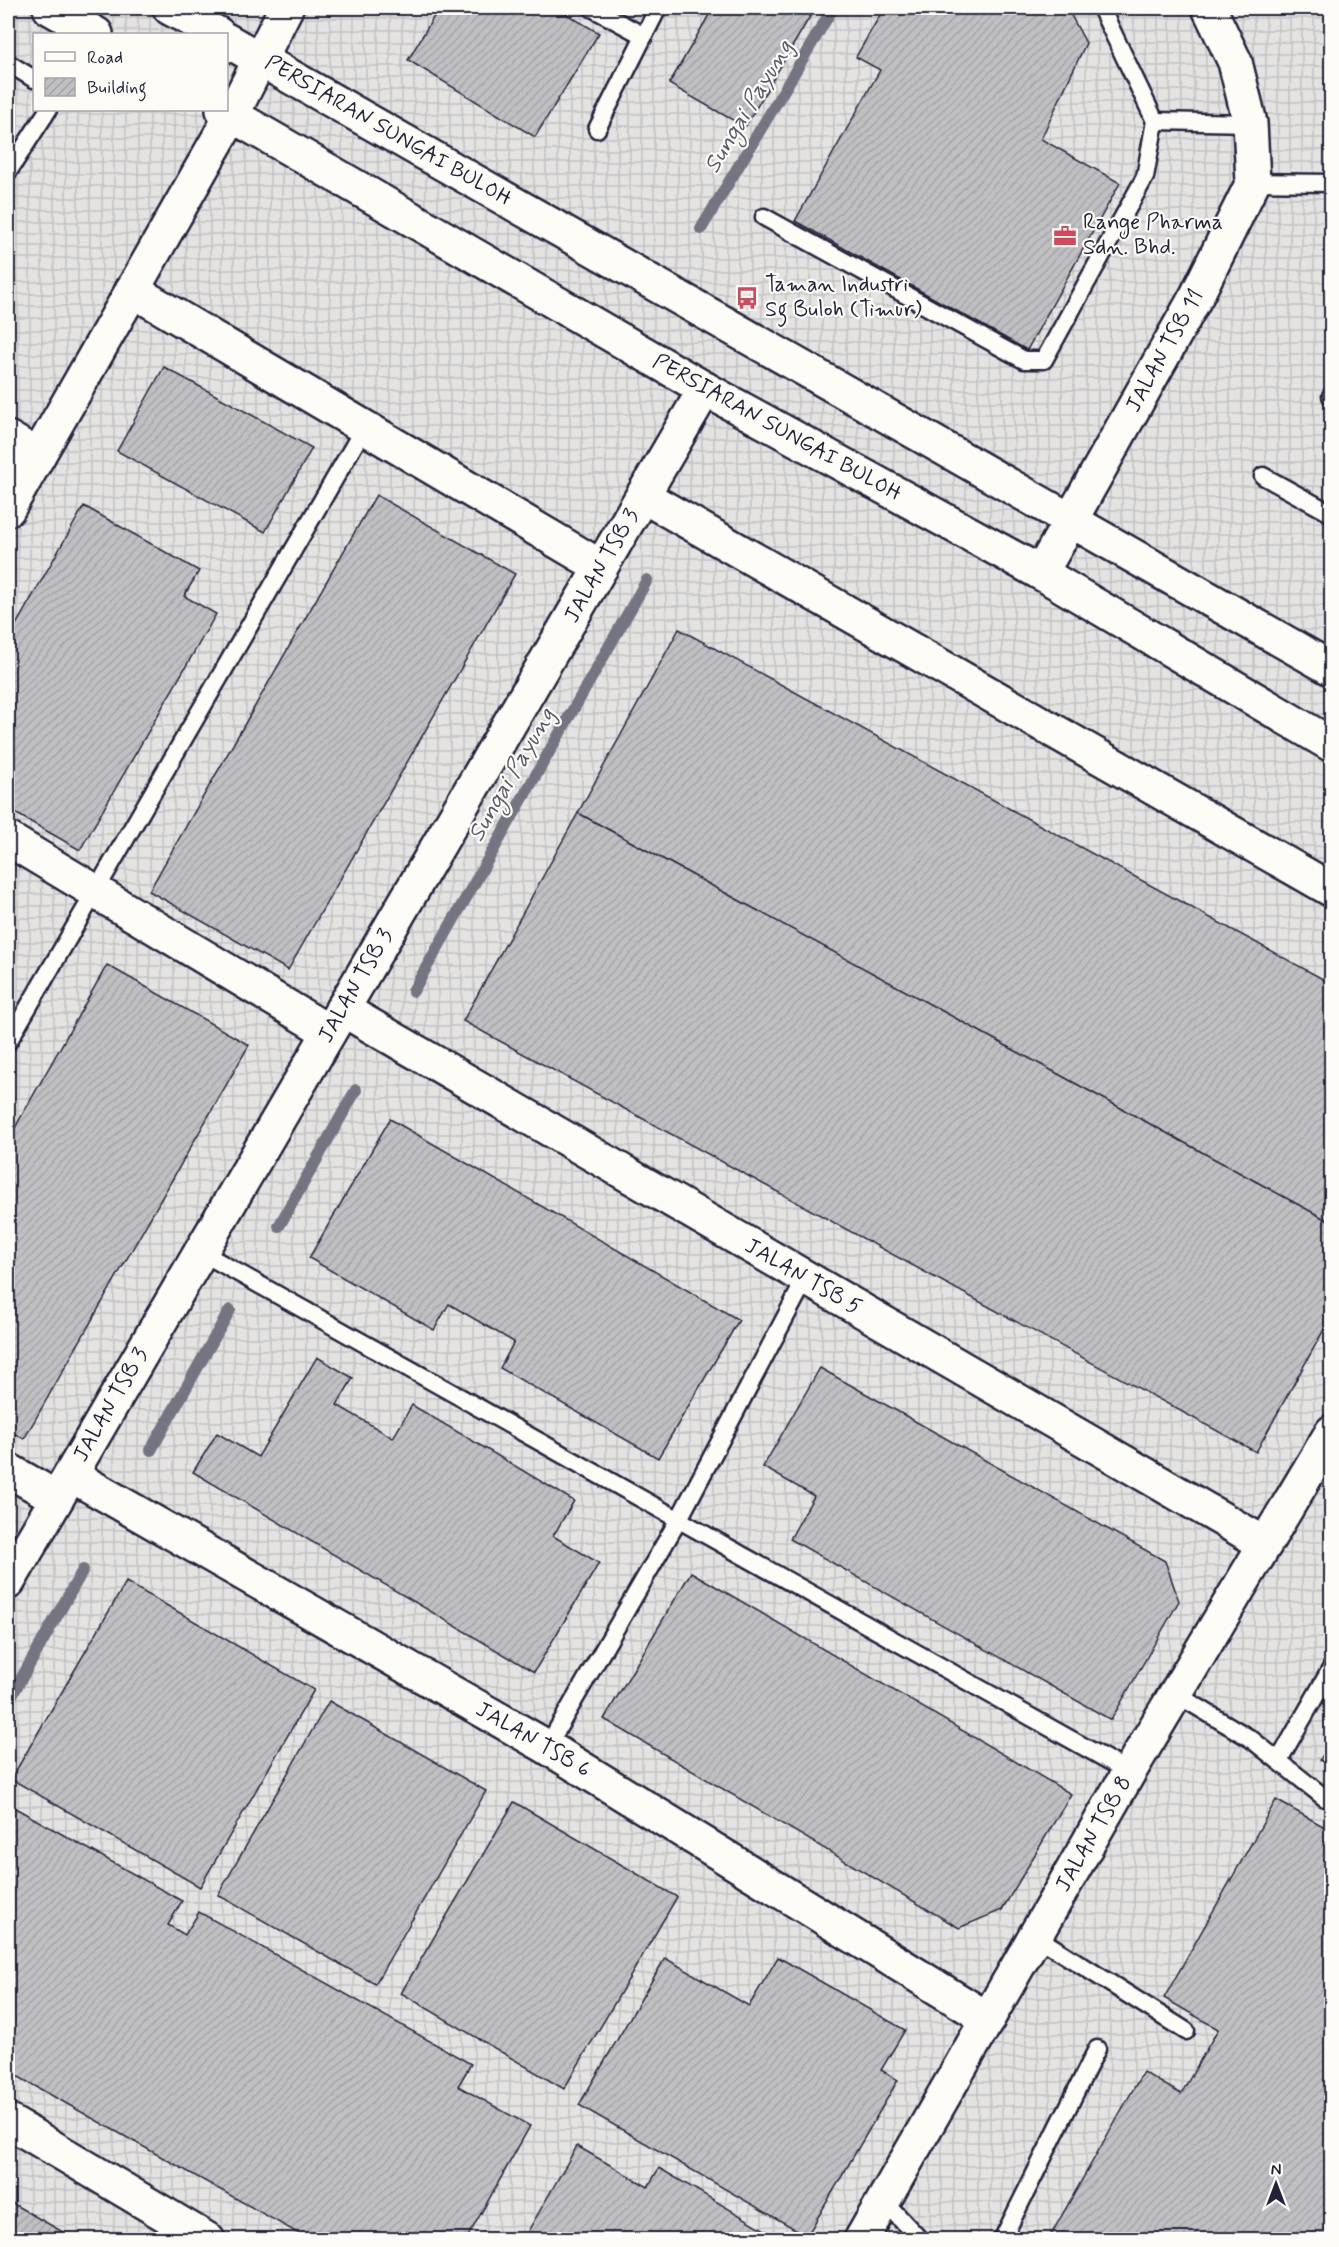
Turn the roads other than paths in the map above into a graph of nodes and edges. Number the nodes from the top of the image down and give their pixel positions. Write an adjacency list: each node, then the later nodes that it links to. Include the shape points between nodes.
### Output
1 (50, 8): 8 (street)
2 (170, 8): 9 (street)
3 (286, 8): 12 (street)
4 (592, 8): 10 (lane)
5 (658, 8): 10 (lane)
6 (1101, 8): 18 (lane)
7 (1209, 8): 19 (street, JALAN TSB 11, via 1235,62)
8 (94, 33)
9 (216, 33)
10 (644, 36): 20 (lane)
11 (228, 41): 12 (street, PERSIARAN SUNGAI BULOH)
12 (260, 58): 15 (street); 34 (street, PERSIARAN SUNGAI BULOH)
13 (8, 63): 14 (lane)
14 (33, 78)
15 (228, 110)
16 (47, 111): 21 (lane)
17 (227, 112): 25 (street); 26 (street, PERSIARAN SUNGAI BULOH)
18 (1155, 121): 19 (lane); 24 (lane, via 1144,177 1044,360 1024,360)
19 (1250, 123): 22 (street, JALAN TSB 11)
20 (597, 129)
21 (8, 172)
22 (1253, 182): 23 (lane); 34 (street, JALAN TSB 11, via 1197,295)
23 (1332, 183)
24 (764, 217)
25 (132, 290): 27 (street); 29 (street)
26 (705, 389): 31 (street, JALAN TSB 3); 36 (street, PERSIARAN SUNGAI BULOH)
27 (364, 428): 35 (street); 41 (lane)
28 (8, 438): 29 (street)
29 (38, 456): 32 (street)
30 (1263, 476): 33 (lane)
31 (643, 496): 35 (street, JALAN TSB 3); 40 (street)
32 (8, 509)
33 (1332, 514)
34 (1072, 519): 36 (street, JALAN TSB 11); 37 (street, PERSIARAN SUNGAI BULOH)
35 (601, 567): 42 (street, JALAN TSB 3)
36 (1041, 573): 38 (street, PERSIARAN SUNGAI BULOH)
37 (1332, 669)
38 (1332, 745)
39 (8, 839): 41 (street, JALAN TSB 5)
40 (1332, 890)
41 (95, 891): 42 (street, JALAN TSB 5); 43 (lane)
42 (336, 1021): 44 (street, JALAN TSB 3); 45 (street, JALAN TSB 5)
43 (8, 1042)
44 (201, 1252): 48 (street, JALAN TSB 3); 49 (lane)
45 (806, 1278): 49 (lane); 50 (street, JALAN TSB 5)
46 (1328, 1447): 50 (street, JALAN TSB 8)
47 (8, 1470): 48 (street, JALAN TSB 6)
48 (64, 1487): 51 (street, JALAN TSB 3); 54 (street, JALAN TSB 6)
49 (679, 1519): 54 (lane); 56 (lane)
50 (1264, 1544): 53 (street, JALAN TSB 8)
51 (8, 1582)
52 (1332, 1667): 55 (lane)
53 (1176, 1694): 55 (lane); 56 (street, JALAN TSB 8)
54 (547, 1747): 59 (street, JALAN TSB 6)
55 (1279, 1760): 57 (lane)
56 (1129, 1772): 58 (street, JALAN TSB 8)
57 (1325, 1798)
58 (1035, 1936): 59 (street, JALAN TSB 8); 60 (lane)
59 (988, 2019): 63 (street, JALAN TSB 8)
60 (1186, 2031)
61 (1097, 2049): 67 (lane)
62 (8, 2121): 64 (street)
63 (883, 2200): 65 (street, JALAN TSB 8); 66 (lane)
64 (208, 2240)
65 (861, 2240)
66 (920, 2240)
67 (1002, 2240)

